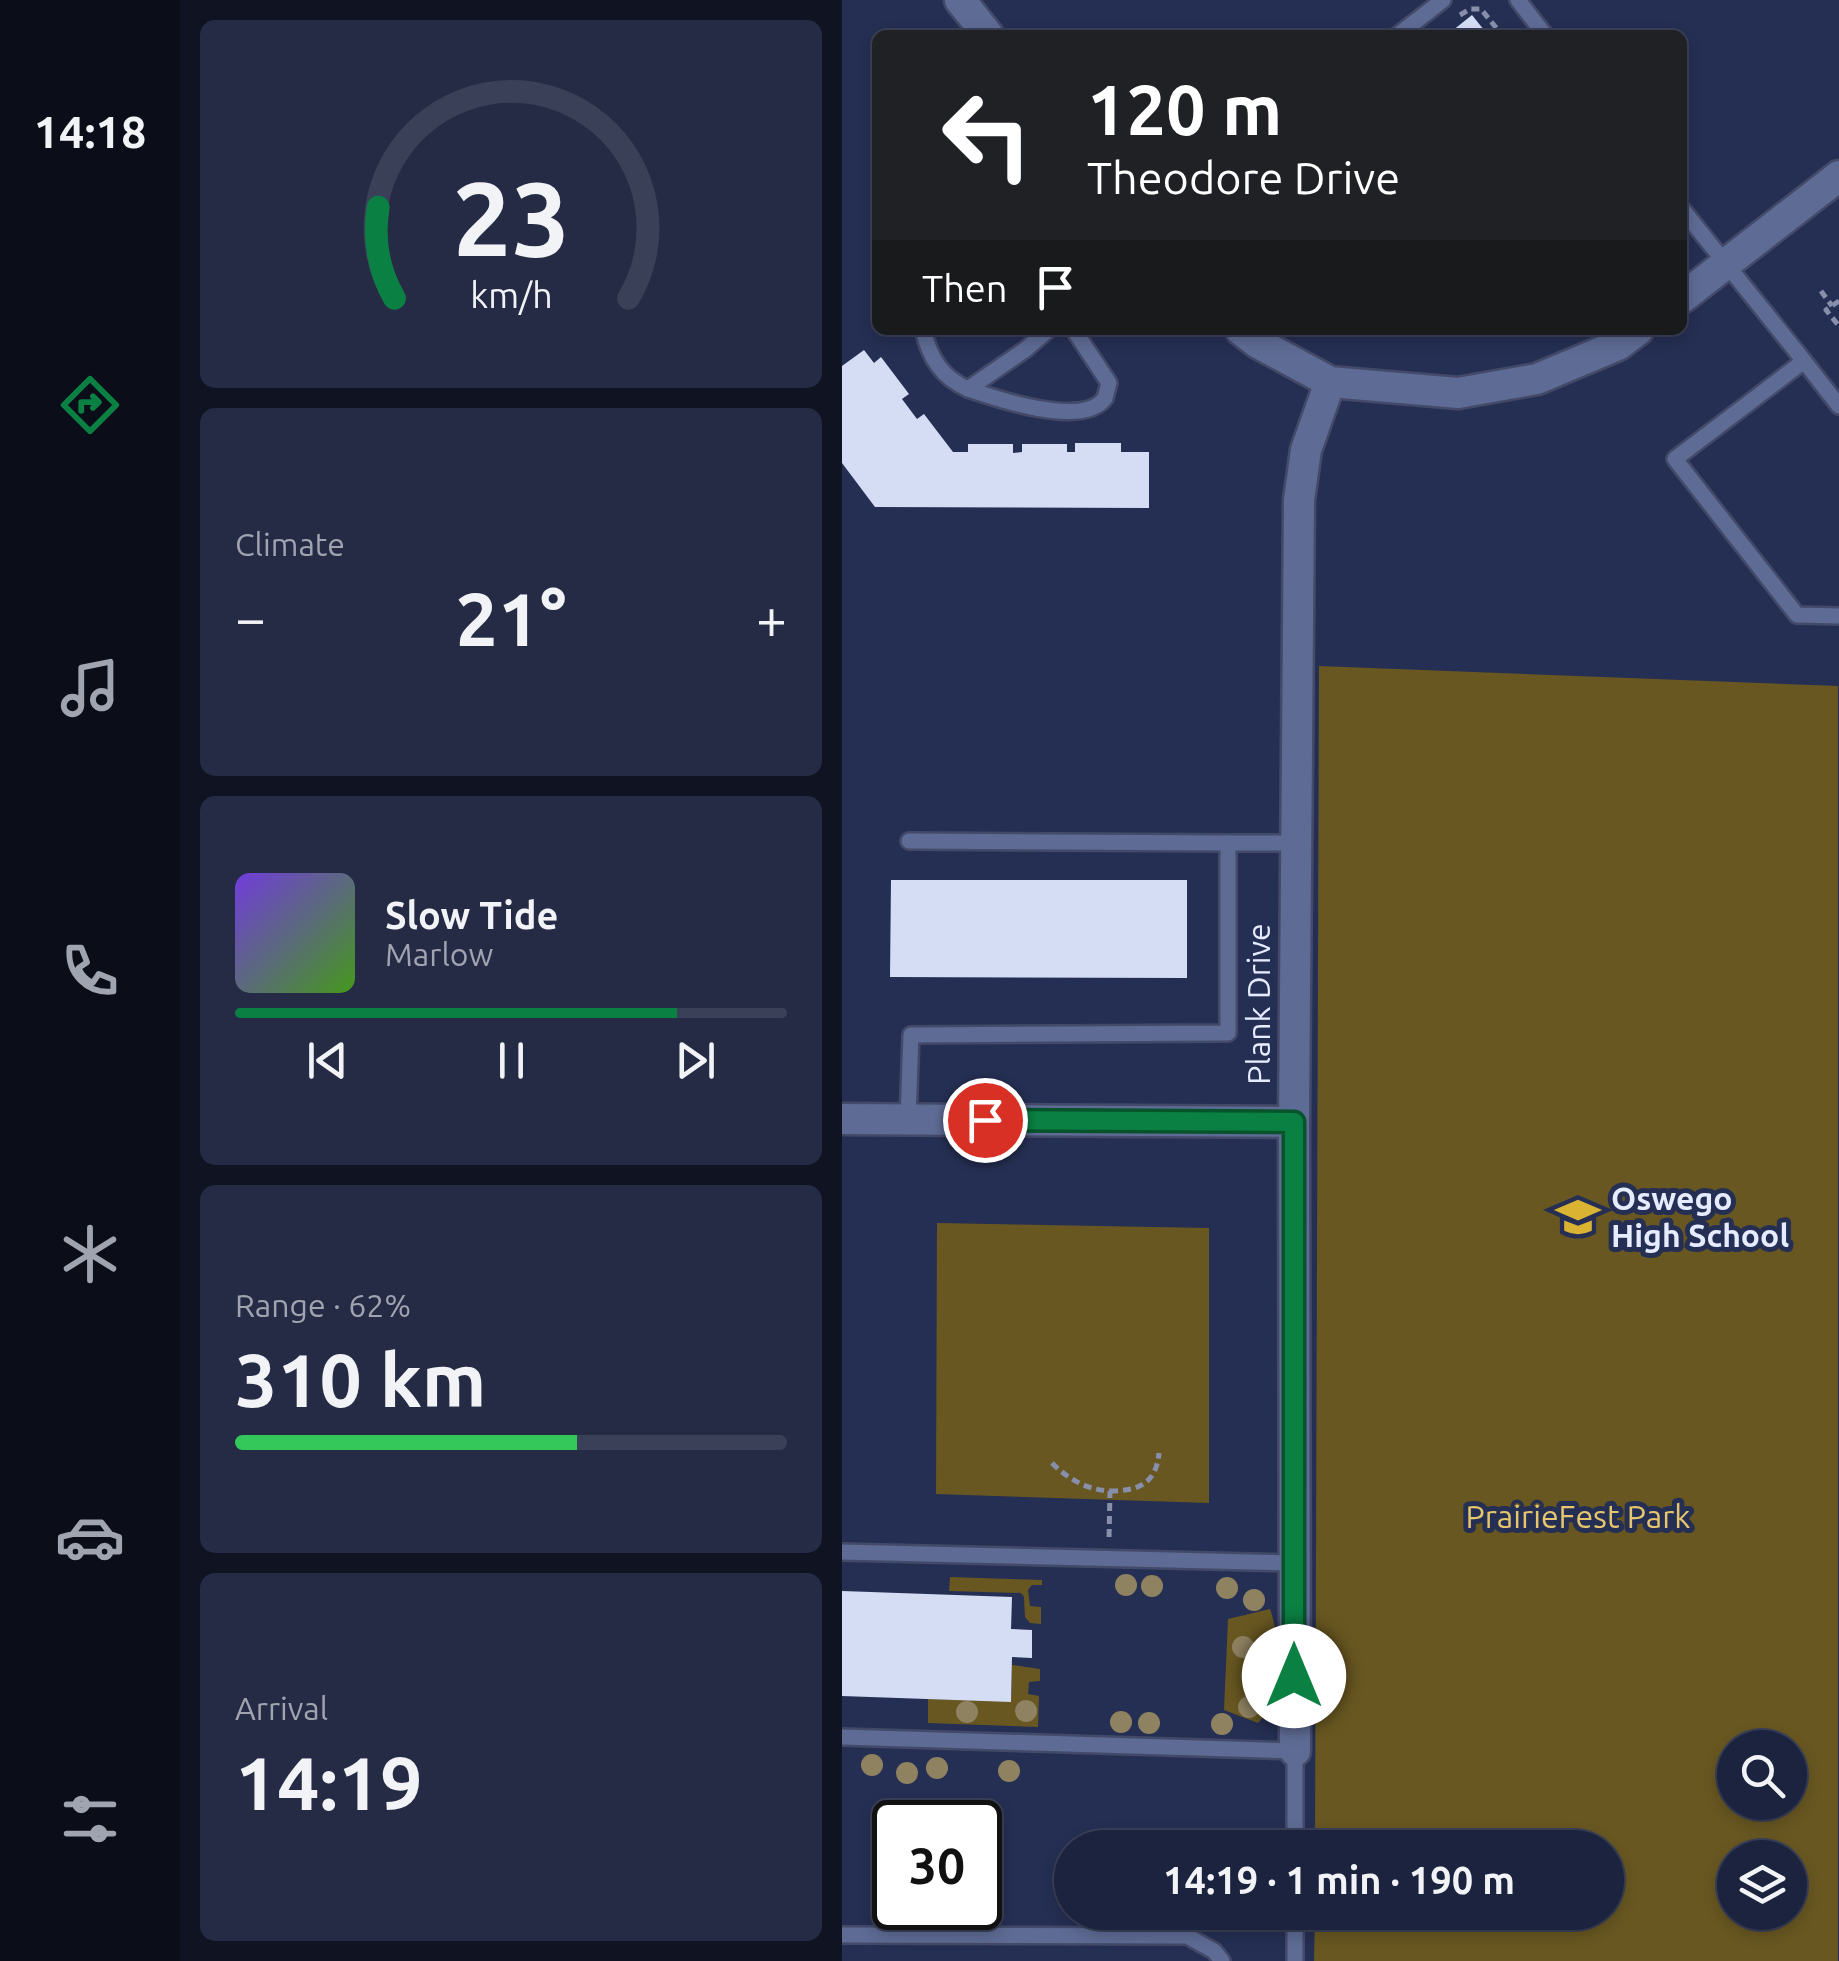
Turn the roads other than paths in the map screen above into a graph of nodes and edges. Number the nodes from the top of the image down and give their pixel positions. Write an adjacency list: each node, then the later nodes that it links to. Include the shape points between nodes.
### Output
1 (960, 0): 4 (street)
2 (1443, 0): 5 (lane)
3 (1518, 0): 6 (lane)
4 (984, 30)
5 (1404, 30)
6 (1542, 30)
7 (1838, 176): 9 (street)
8 (1687, 215): 9 (lane)
9 (1728, 265): 10 (street); 16 (lane)
10 (1687, 294)
11 (924, 335): 18 (lane, via 947,380)
12 (1042, 335): 18 (lane)
13 (1077, 335): 18 (lane, via 1109,383 1097,405 1075,411 1018,406)
14 (1248, 335): 17 (street)
15 (1631, 335): 17 (street, via 1537,379 1458,393)
16 (1804, 360): 19 (lane); 20 (lane, via 1676,459 1798,615)
17 (1330, 382): 23 (street, Plank Drive, via 1306,450 1299,500)
18 (968, 389)
19 (1838, 406)
20 (1838, 616)
21 (910, 841): 22 (lane)
22 (1228, 843): 23 (lane); 25 (lane, via 1228,1033 910,1035)
23 (1296, 843): 26 (street, Plank Drive)
24 (842, 1119): 25 (street)
25 (908, 1120): 26 (street)
26 (1294, 1122): 28 (street, Plank Drive)
27 (842, 1552): 28 (lane)
28 (1294, 1564): 30 (street, Plank Drive)
29 (842, 1737): 30 (lane)
30 (1295, 1750): 31 (lane)
31 (1295, 1830)
32 (1295, 1930): 35 (lane)
33 (842, 1935): 34 (lane, via 1187,1936)
34 (1222, 1961)
35 (1295, 1961)

